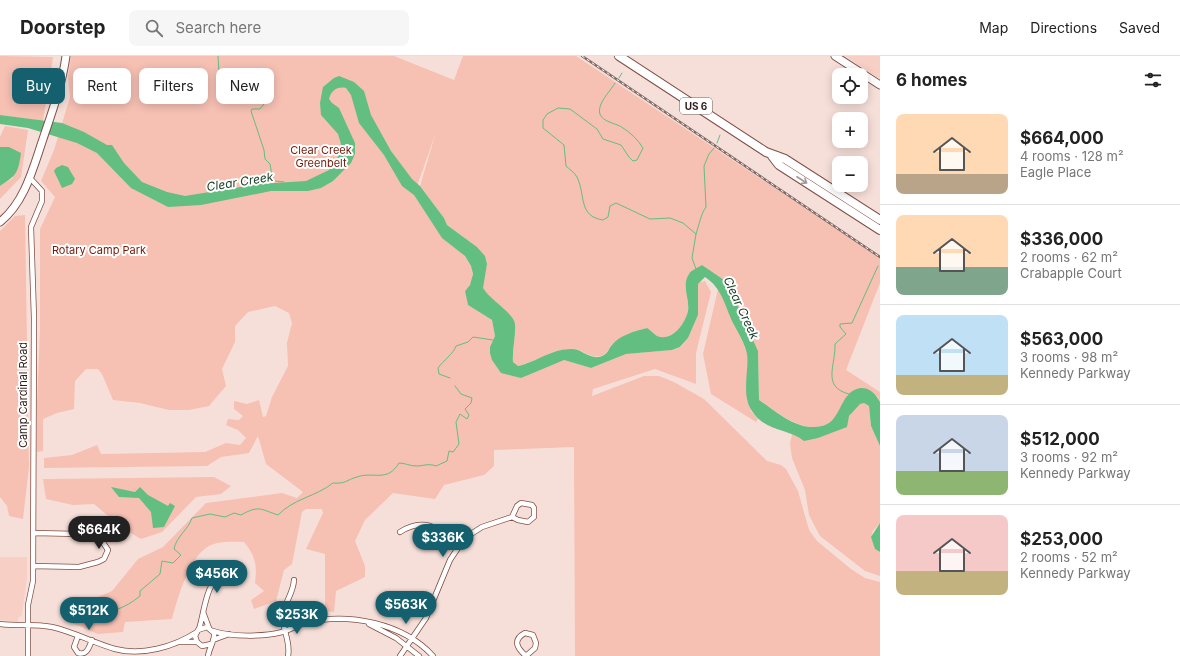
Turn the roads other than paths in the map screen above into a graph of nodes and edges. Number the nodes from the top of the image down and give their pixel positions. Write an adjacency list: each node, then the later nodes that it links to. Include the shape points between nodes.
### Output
1 (66, 56): 6 (street, via 54,106)
2 (619, 56): 5 (main road, US 6)
3 (835, 56): 4 (street)
4 (880, 85)
5 (772, 156): 8 (main road, US 6, via 785,159); 10 (main road, US 6, one-way to 10, via 779,165)
6 (30, 178): 7 (street); 9 (street, via 20,199); 13 (street, Camp Cardinal Road, via 42,191 42,201 31,227 34,318)
7 (0, 216)
8 (880, 220)
9 (0, 222)
10 (880, 230)
11 (512, 516): 11 (street, via 521,503 532,505 534,508 534,517 528,522); 14 (street, via 482,527 470,534)
12 (400, 532): 14 (street, via 412,525 424,524 439,530)
13 (34, 533): 15 (street, Camp Cardinal Road); 15 (street, via 87,535 102,541 108,550 104,559 89,565)
14 (460, 545): 27 (street, via 450,560 431,608)
15 (33, 566): 21 (street, Camp Cardinal Road)
16 (224, 571): 18 (street, via 216,579 207,596)
17 (294, 580): 24 (street, via 294,591 284,609 283,624)
18 (203, 612): 22 (street); 23 (street)
19 (365, 622): 24 (street, via 319,621 304,623); 27 (street, via 387,626); 32 (street)
20 (0, 624): 21 (street)
21 (27, 626): 26 (street, via 50,627); 34 (street, Camp Cardinal Road)
22 (198, 630): 23 (street); 29 (street); 31 (street, via 195,636)
23 (210, 630): 25 (street); 30 (street)
24 (286, 631): 25 (street, via 256,636); 36 (street, via 289,642)
25 (231, 634): 30 (street)
26 (78, 636): 28 (street); 28 (street, via 74,647 78,653 87,652)
27 (412, 639): 32 (street); 39 (street)
28 (92, 640): 33 (street)
29 (179, 642): 31 (street); 33 (street)
30 (212, 642): 31 (street, via 206,646); 35 (street)
31 (199, 644): 35 (street)
32 (408, 645): 37 (street); 38 (street)
33 (132, 654)
34 (28, 656)
35 (207, 656)
36 (288, 656)
37 (400, 656)
38 (419, 656)
39 (433, 656)
40 (526, 656): 40 (street, via 516,642 521,635 529,634 536,639 536,643 535,648)

